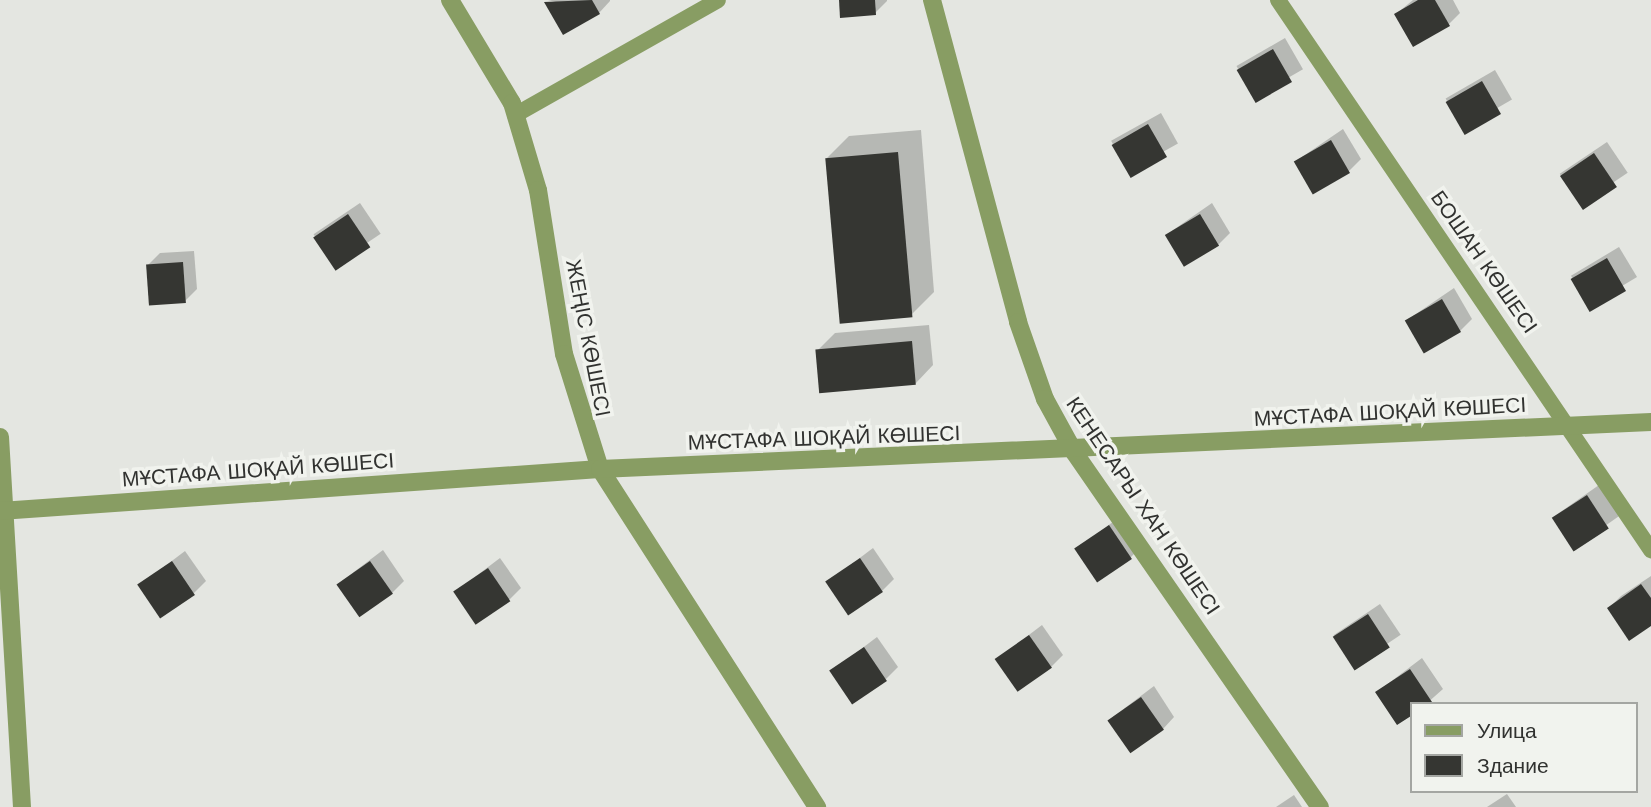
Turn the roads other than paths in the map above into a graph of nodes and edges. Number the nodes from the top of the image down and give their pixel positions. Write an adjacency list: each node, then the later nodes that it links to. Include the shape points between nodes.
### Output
1 (450, 0): 5 (street, ЖЕҢІС КӨШЕСІ)
2 (719, 0): 5 (lane)
3 (932, 0): 9 (street, КЕНЕСАРЫ ХАН КӨШЕСІ, via 1018,322 1045,399)
4 (1278, 0): 7 (lane, БОШАН КӨШЕСІ)
5 (515, 115): 10 (street, ЖЕҢІС КӨШЕСІ, via 538,190 564,354)
6 (1651, 422): 7 (street, МҰСТАФА ШОҚАЙ КӨШЕСІ)
7 (1571, 425): 9 (street, МҰСТАФА ШОҚАЙ КӨШЕСІ); 12 (lane, БОШАН КӨШЕСІ)
8 (0, 437): 11 (street)
9 (1074, 452): 10 (street, МҰСТАФА ШОҚАЙ КӨШЕСІ); 15 (street, КЕНЕСАРЫ ХАН КӨШЕСІ)
10 (600, 469): 11 (street, МҰСТАФА ШОҚАЙ КӨШЕСІ); 14 (street, ЖЕҢІС КӨШЕСІ)
11 (2, 510): 13 (street)
12 (1651, 550)
13 (22, 807)
14 (817, 807)
15 (1320, 807)

